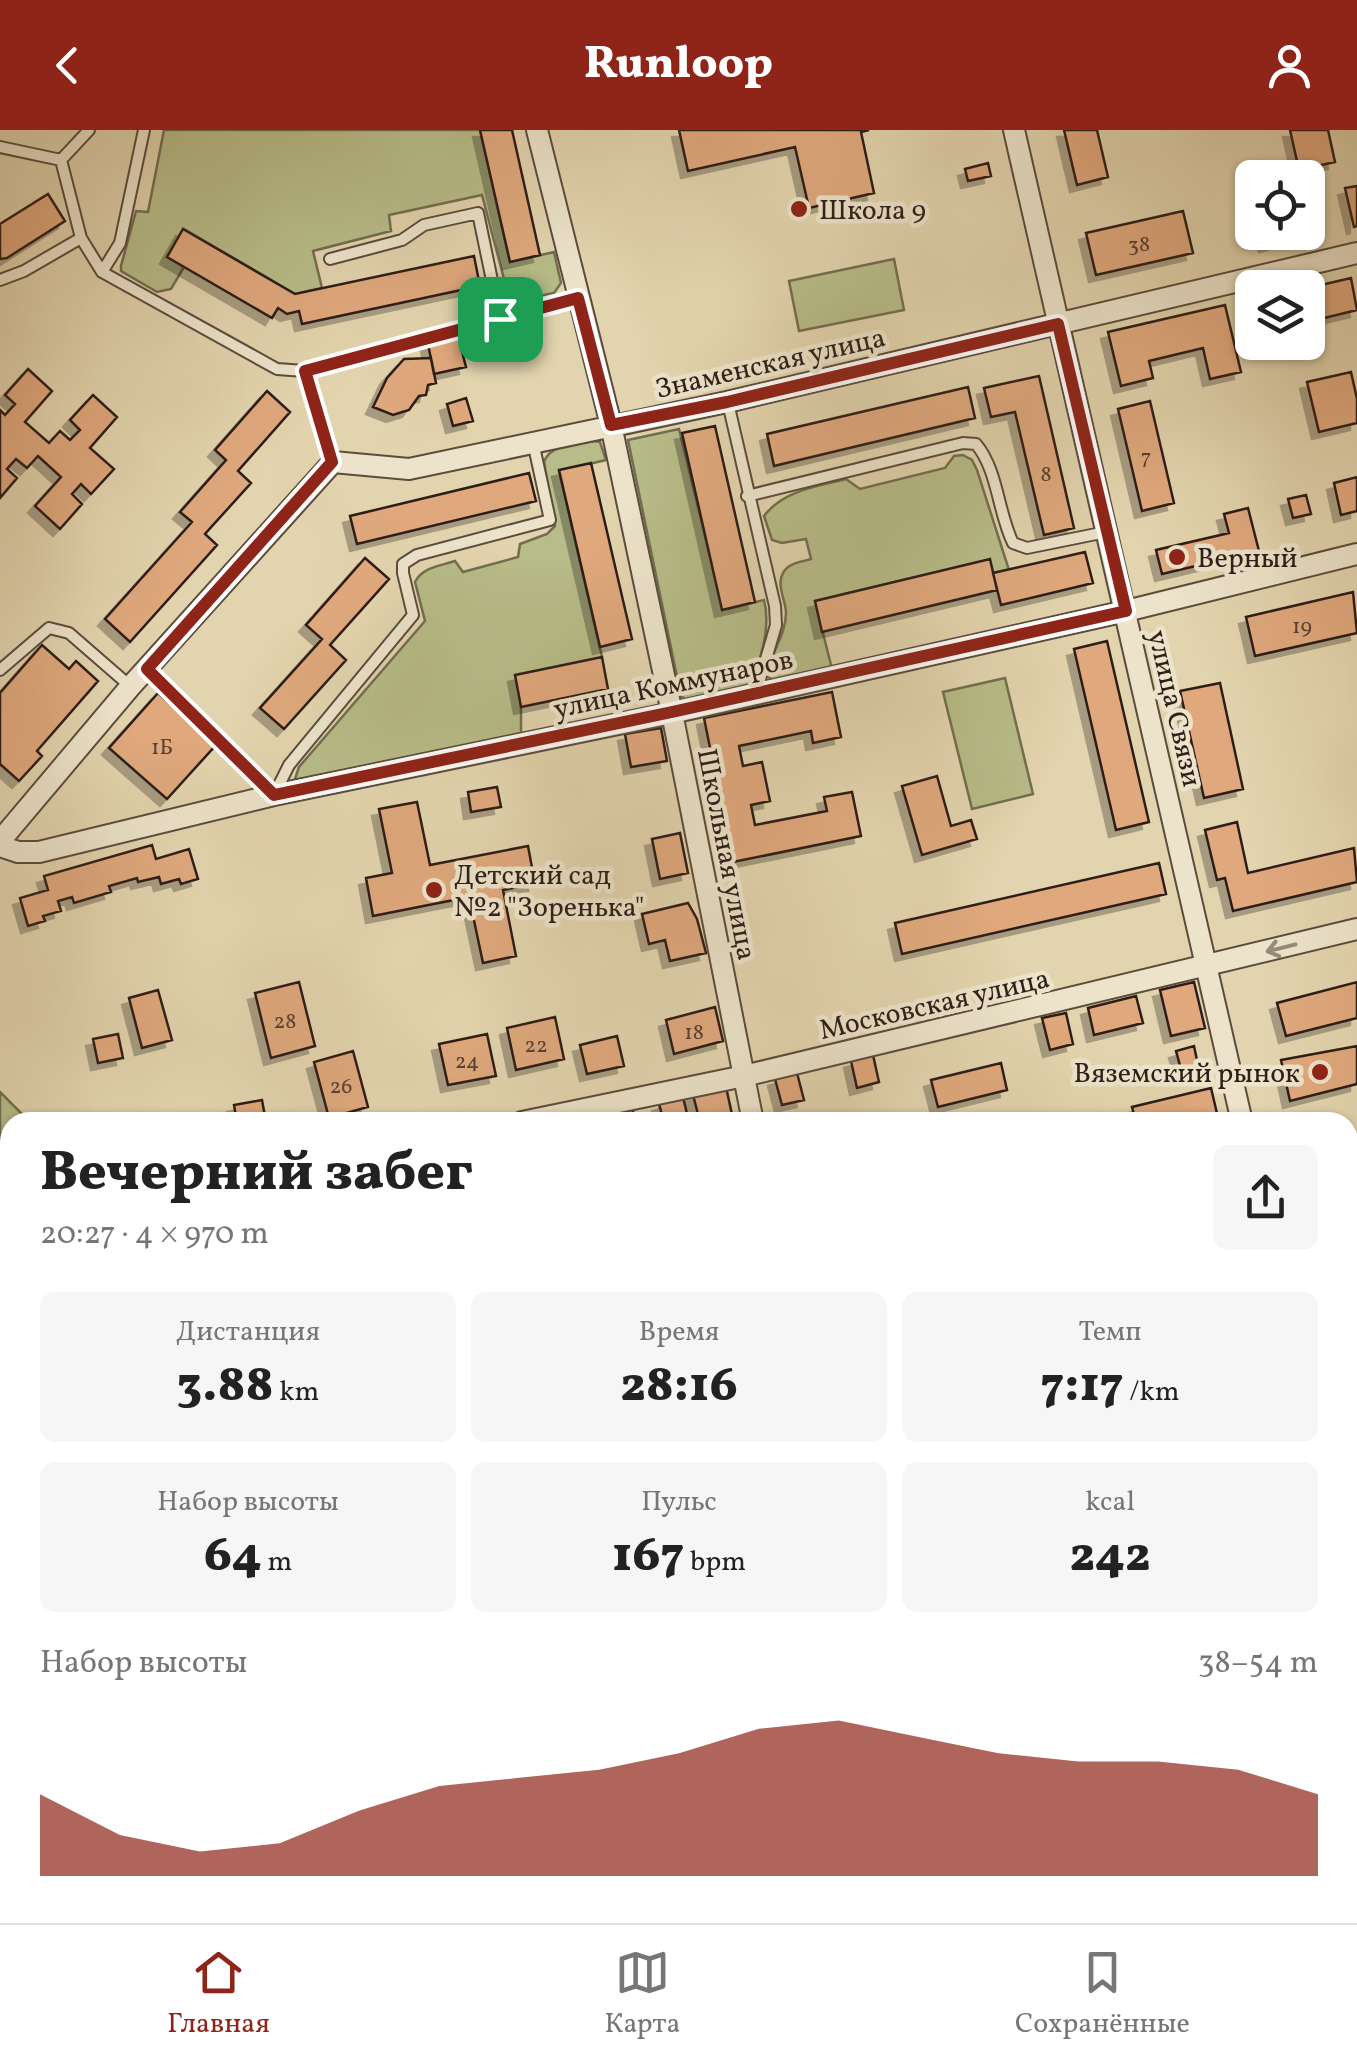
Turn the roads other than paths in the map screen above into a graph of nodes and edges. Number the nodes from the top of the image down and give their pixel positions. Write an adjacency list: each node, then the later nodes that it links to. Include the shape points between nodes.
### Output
1 (89, 130): 6 (lane)
2 (144, 130): 10 (lane, via 120,243)
3 (536, 130): 12 (street, Школьная улица)
4 (1014, 130): 14 (street, улица Связи)
5 (0, 147): 6 (lane)
6 (61, 160): 7 (lane)
7 (82, 238): 10 (lane); 11 (lane)
8 (1357, 253): 14 (street, Знаменская улица)
9 (330, 259): 13 (lane, via 478,213)
10 (102, 272): 15 (lane, via 277,368)
11 (0, 280)
12 (578, 298): 13 (lane); 17 (street, Школьная улица)
13 (500, 319): 15 (lane)
14 (1058, 324): 16 (street, Знаменская улица); 21 (street, улица Связи)
15 (305, 371): 19 (lane)
16 (727, 402): 17 (street, Знаменская улица); 20 (lane)
17 (611, 425): 18 (street, Знаменская улица); 28 (street, Школьная улица)
18 (532, 442): 19 (street, Знаменская улица, via 409,469); 29 (lane, via 550,520 417,554 404,564 413,615 289,765)
19 (332, 462): 24 (street)
20 (747, 496): 21 (lane, via 976,444 1013,543 1026,548); 27 (lane, via 776,625)
21 (1106, 532): 23 (street, улица Связи)
22 (1357, 554): 23 (street, улица Коммунаров)
23 (1126, 611): 27 (street, улица Коммунаров); 32 (street, улица Связи)
24 (147, 669): 26 (street); 29 (lane)
25 (0, 670): 26 (lane, via 49,628 69,633)
26 (130, 687): 30 (street)
27 (756, 694): 28 (street, улица Коммунаров)
28 (672, 712): 29 (street, улица Коммунаров); 33 (street, Школьная улица)
29 (274, 795): 30 (street, улица Коммунаров, via 39,852)
30 (0, 844)
31 (1357, 929): 32 (street, Московская улица, one-way to 32)
32 (1206, 967): 33 (street, Московская улица); 36 (street, улица Связи)
33 (744, 1076): 34 (street, Московская улица); 35 (street, Школьная улица)
34 (570, 1112)
35 (751, 1112)
36 (1240, 1112)

